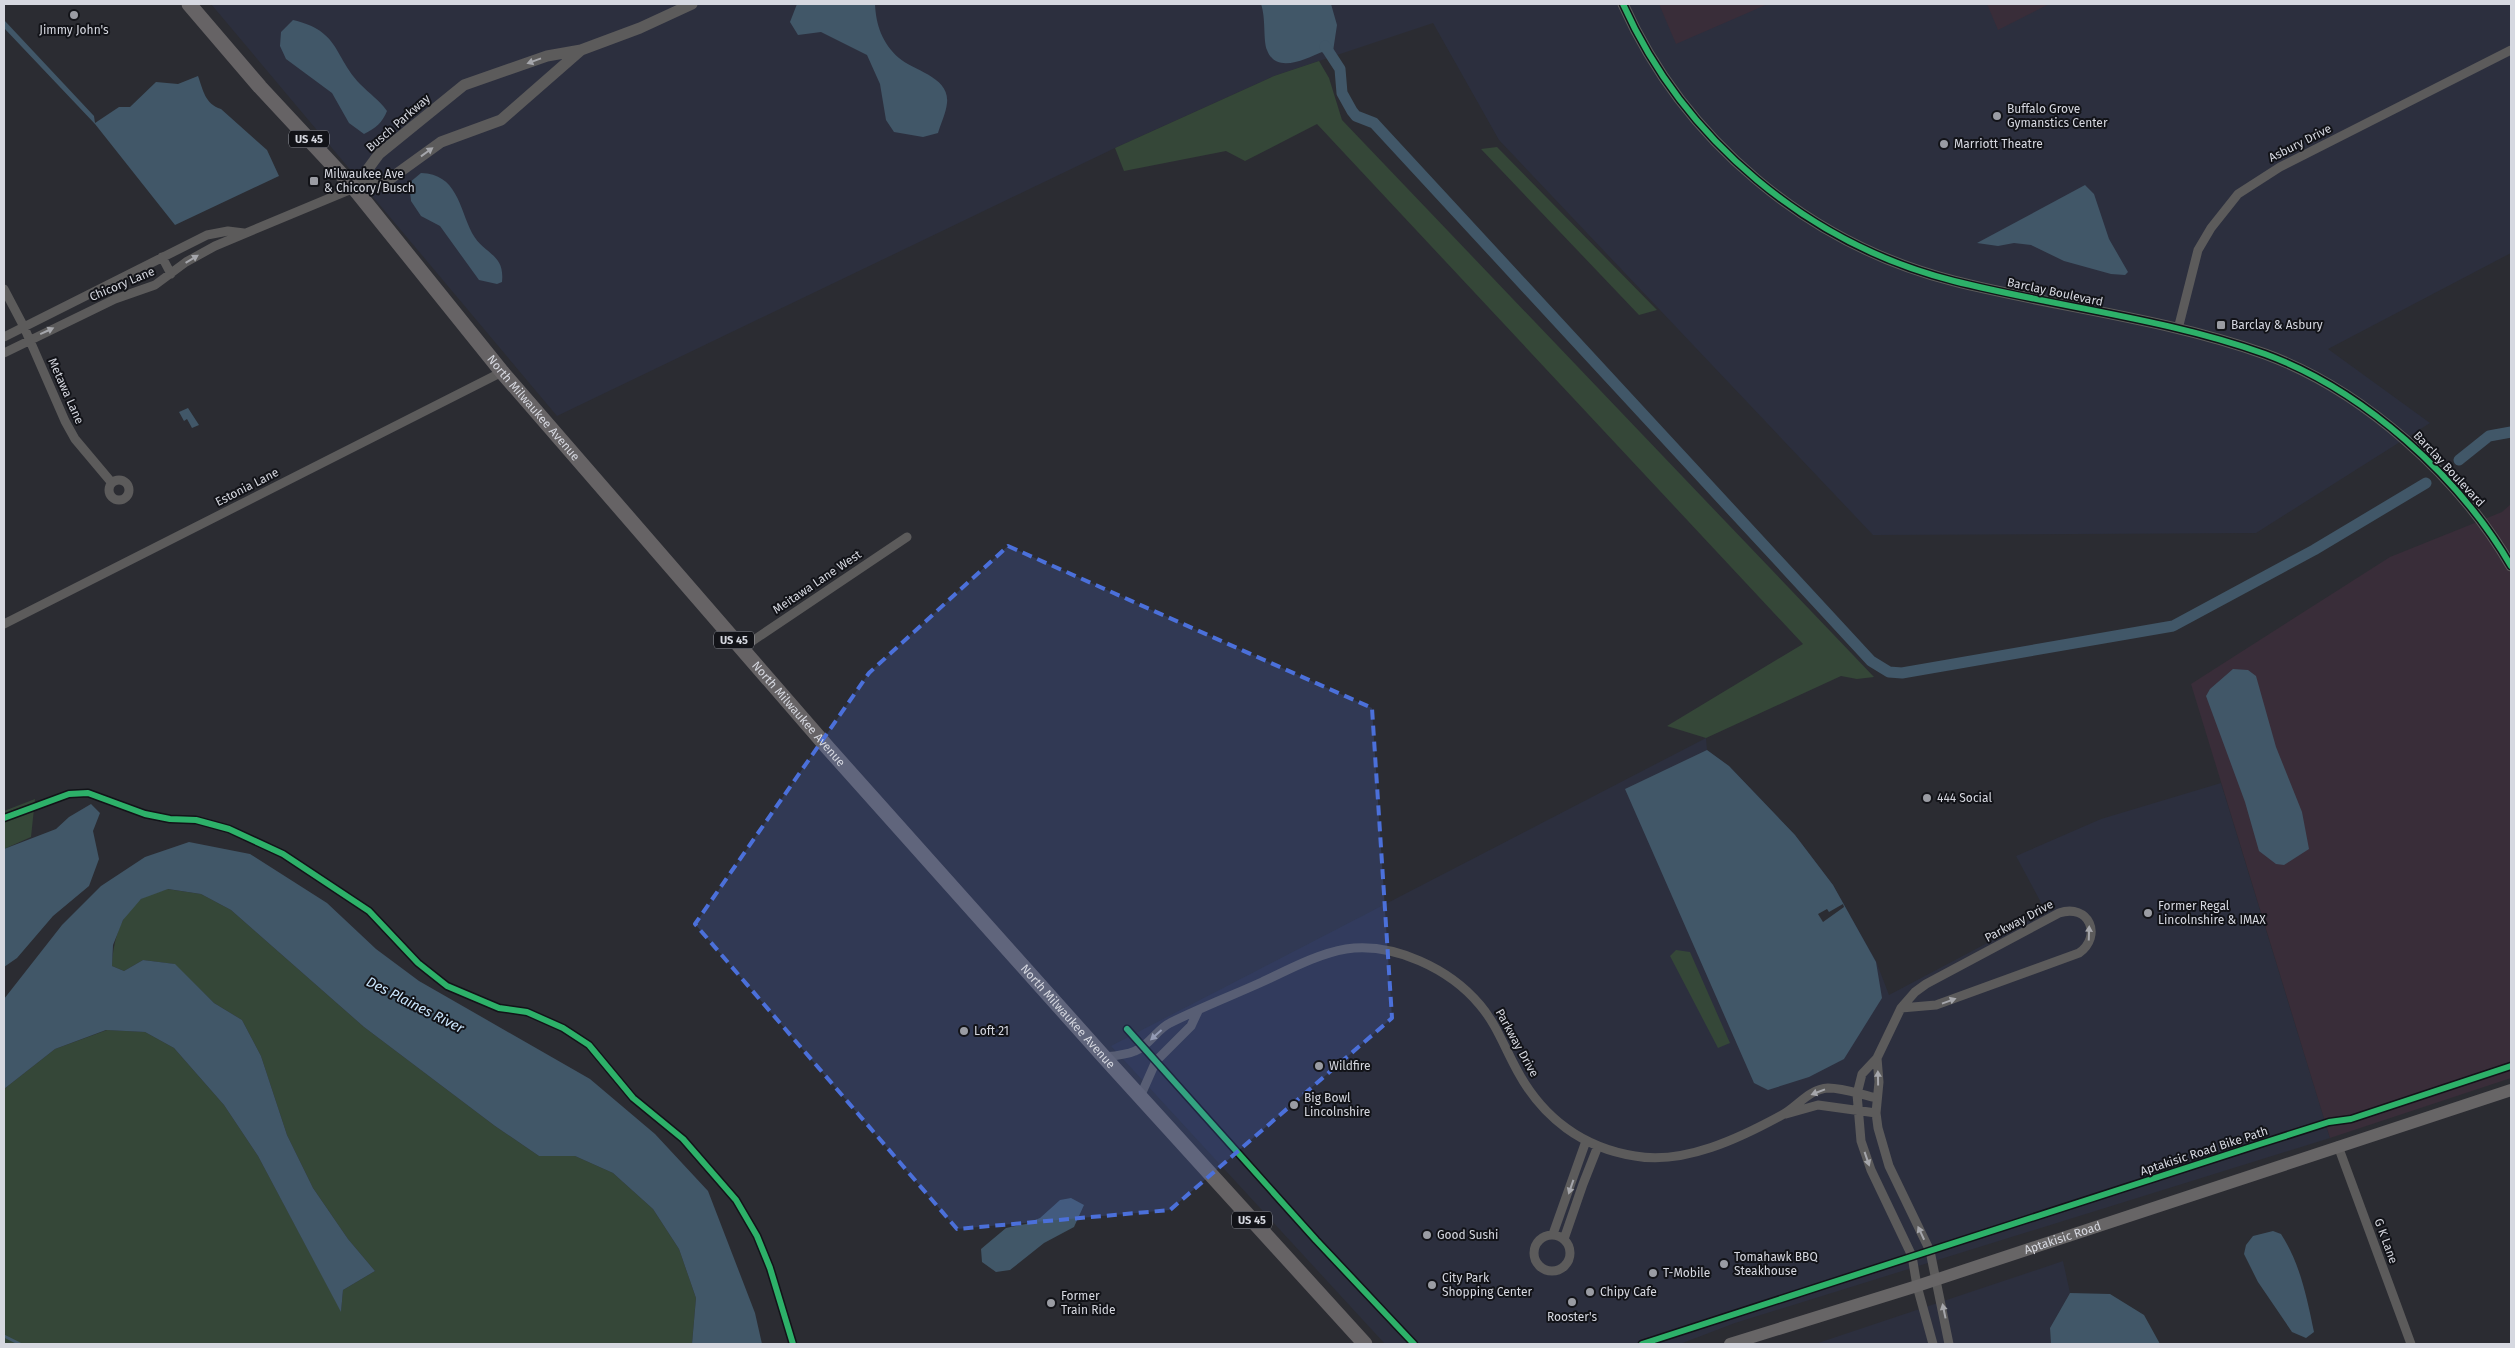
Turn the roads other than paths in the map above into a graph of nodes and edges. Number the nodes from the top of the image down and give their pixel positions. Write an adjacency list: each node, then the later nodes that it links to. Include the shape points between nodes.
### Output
1 (189, 4): 6 (main road, North Milwaukee Avenue / US 45)
2 (692, 4): 4 (street, Busch Parkway)
3 (1623, 4): 12 (street, Barclay Boulevard, via 1656,68 1680,100 1710,135 1770,191 1804,216 1882,258 1952,281)
4 (581, 50): 6 (street, Busch Parkway, one-way to 4, via 387,181 441,142 501,120); 6 (street, Busch Parkway, one-way to 6, via 547,56 464,85 379,154)
5 (2511, 50): 12 (street, Asbury Drive, via 2280,167 2238,194 2198,250)
6 (354, 188): 7 (street, Chicory Lane); 16 (main road, North Milwaukee Avenue / US 45)
7 (247, 234): 8 (street, Chicory Lane, via 216,232); 9 (street, Chicory Lane, one-way to 7, via 215,246)
8 (162, 257): 9 (street); 11 (street, Chicory Lane)
9 (171, 274): 14 (street, Chicory Lane, one-way to 9, via 115,299 155,285)
10 (4, 289): 11 (street, Metawa Lane)
11 (24, 327): 13 (street, Chicory Lane); 14 (street, Metawa Lane)
12 (2178, 329): 19 (street, Barclay Boulevard, via 2267,355 2310,375 2361,406 2403,437 2437,469 2469,505)
13 (4, 338)
14 (30, 340): 15 (street, Chicory Lane); 17 (street, Metawa Lane, via 72,433)
15 (4, 353)
16 (502, 372): 20 (street, Estonia Lane); 21 (main road, North Milwaukee Avenue / US 45)
17 (112, 483)
18 (907, 537): 21 (street, Meitawa Lane West)
19 (2511, 566)
20 (4, 624)
21 (742, 648): 24 (main road, North Milwaukee Avenue / US 45)
22 (1901, 1008): 22 (street, Parkway Drive, one-way to 22, via 1936,1005 2076,954 2089,942 2091,928 2088,920 2076,911 2059,913 1926,984); 25 (street, Parkway Drive)
23 (1198, 1011): 24 (street, Parkway Drive, one-way to 24, via 1167,1024 1136,1051); 28 (street, via 1191,1026 1156,1061); 33 (street, Parkway Drive, via 1306,962 1346,949 1378,950 1404,956 1457,982 1480,1004 1498,1030 1532,1097 1554,1120)
24 (1104, 1057): 28 (main road, North Milwaukee Avenue / US 45)
25 (1877, 1058): 27 (street, Parkway Drive, via 1862,1074); 29 (street, Parkway Drive, one-way to 25)
26 (2511, 1090): 35 (main road, Aptakisic Road)
27 (1858, 1094): 29 (street, Parkway Drive); 30 (street, Parkway Drive); 32 (street, Parkway Drive, one-way to 32, via 1827,1088 1811,1094)
28 (1140, 1097): 40 (main road, North Milwaukee Avenue / US 45)
29 (1877, 1098): 31 (street, Parkway Drive)
30 (1858, 1111): 31 (street, Parkway Drive); 32 (street, Parkway Drive, via 1818,1105); 39 (street, Parkway Drive, one-way to 39, via 1861,1141 1871,1170 1912,1256)
31 (1876, 1113): 38 (street, Parkway Drive, one-way to 31, via 1930,1251 1889,1166)
32 (1784, 1114): 34 (street, Parkway Drive, via 1698,1151 1673,1156 1637,1157)
33 (1586, 1141): 34 (street, Parkway Drive); 36 (street, one-way to 36)
34 (1598, 1146): 37 (street)
35 (2338, 1146): 38 (main road, Aptakisic Road); 44 (street, G K Lane)
36 (1553, 1234): 37 (street); 37 (street, via 1542,1237 1534,1246 1534,1258 1545,1270 1559,1270 1568,1261 1570,1250)
37 (1564, 1239)
38 (1937, 1279): 39 (main road, Aptakisic Road); 43 (street, Parkway Drive, one-way to 38)
39 (1917, 1286): 41 (main road, Aptakisic Road); 42 (street, Parkway Drive)
40 (1365, 1344)
41 (1730, 1344)
42 (1933, 1344)
43 (1949, 1344)
44 (2411, 1344)

